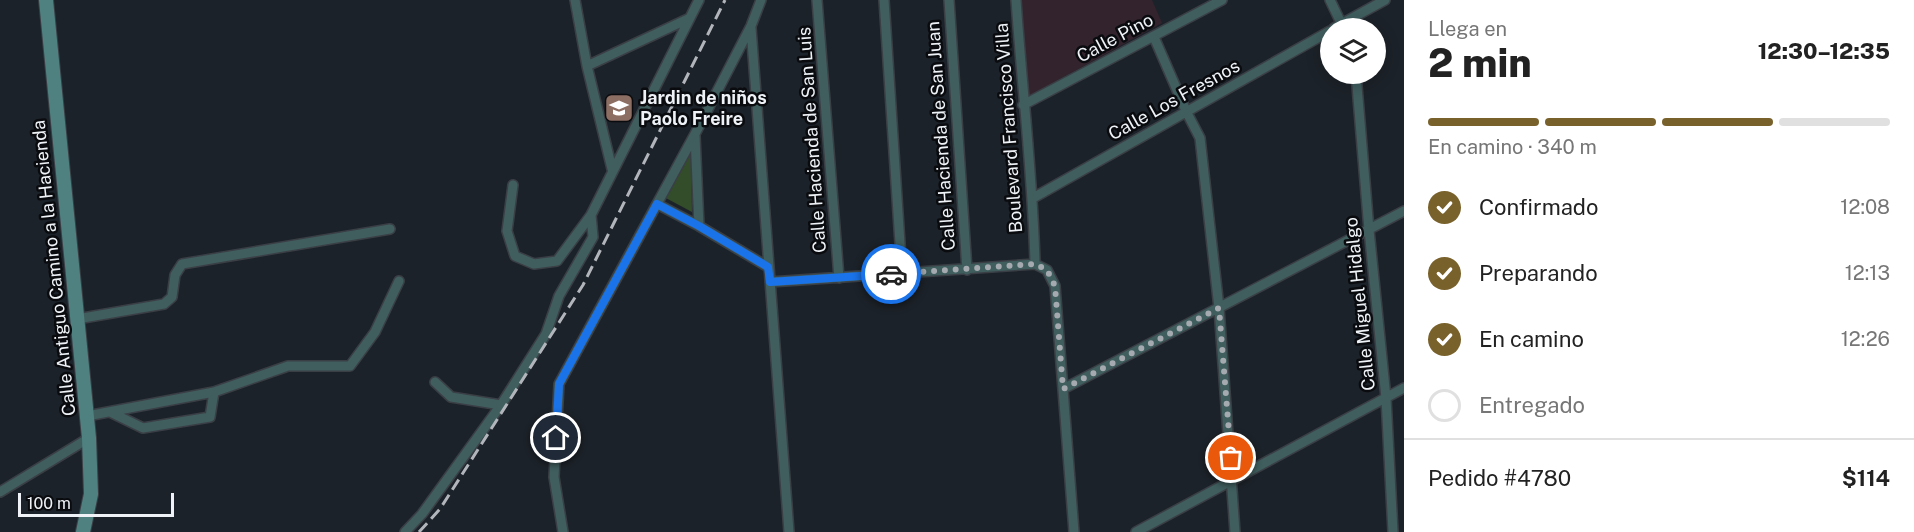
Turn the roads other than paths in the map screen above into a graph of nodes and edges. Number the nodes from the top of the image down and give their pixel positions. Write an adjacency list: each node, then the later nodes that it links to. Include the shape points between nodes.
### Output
1 (46, 0): 40 (street, Calle Antiguo Camino a la Hacienda)
2 (575, 0): 18 (street)
3 (699, 0): 12 (street)
4 (761, 0): 15 (street)
5 (817, 0): 36 (street, Calle Hacienda de San Luis)
6 (884, 0): 35 (street)
7 (949, 0): 34 (street, Calle Hacienda de San Juan)
8 (1016, 0): 20 (street, Boulevard Francisco Villa)
9 (1222, 0): 16 (street, Calle Pino)
10 (1330, 0): 13 (street)
11 (1385, 0): 14 (street)
12 (690, 18): 18 (street); 23 (street)
13 (1337, 18)
14 (1355, 18)
15 (751, 26): 22 (street); 33 (street)
16 (1154, 37): 20 (street, Calle Pino); 21 (street)
17 (1320, 37): 21 (street, Calle Los Fresnos)
18 (587, 66): 23 (street)
19 (1357, 84): 31 (street, Calle Miguel Hidalgo)
20 (1023, 105): 25 (street, Boulevard Francisco Villa)
21 (1187, 113): 25 (street, Calle Los Fresnos); 39 (street, via 1200,138)
22 (695, 134): 26 (street); 29 (street)
23 (612, 169): 28 (street)
24 (513, 185): 28 (street, via 507,231 515,256 534,264 557,261)
25 (1033, 198): 32 (street, Boulevard Francisco Villa)
26 (657, 204): 29 (street); 54 (street, via 559,384 554,477)
27 (1404, 212): 31 (street)
28 (591, 215): 46 (street, via 594,237 559,296 546,334)
29 (699, 226): 33 (street)
30 (390, 229): 40 (street, via 182,264 172,297 164,304)
31 (1369, 230): 39 (street); 45 (street, Calle Miguel Hidalgo)
32 (1035, 264): 34 (street); 43 (street, via 1047,270 1055,286)
33 (768, 267): 38 (street)
34 (967, 270): 35 (street)
35 (902, 274): 36 (street)
36 (839, 278): 38 (street)
37 (399, 281): 44 (street, via 375,332 350,366 288,366)
38 (770, 282): 55 (street)
39 (1219, 308): 43 (street); 50 (street)
40 (77, 319): 48 (street, Calle Antiguo Camino a la Hacienda)
41 (435, 382): 46 (street, via 452,397)
42 (1404, 388): 45 (street)
43 (1063, 389): 56 (street)
44 (214, 392): 47 (street); 47 (street, via 210,417 143,428)
45 (1386, 398): 50 (street); 59 (street, Calle Miguel Hidalgo)
46 (501, 405): 53 (street)
47 (110, 411): 48 (street)
48 (87, 416): 49 (street, Calle Antiguo Camino a la Hacienda)
49 (89, 438): 51 (street); 52 (street, Calle Antiguo Camino a la Hacienda, via 91,494)
50 (1233, 480): 57 (street); 58 (street)
51 (0, 492)
52 (83, 532)
53 (405, 532)
54 (563, 532)
55 (789, 532)
56 (1074, 532)
57 (1136, 532)
58 (1235, 532)
59 (1393, 532)

